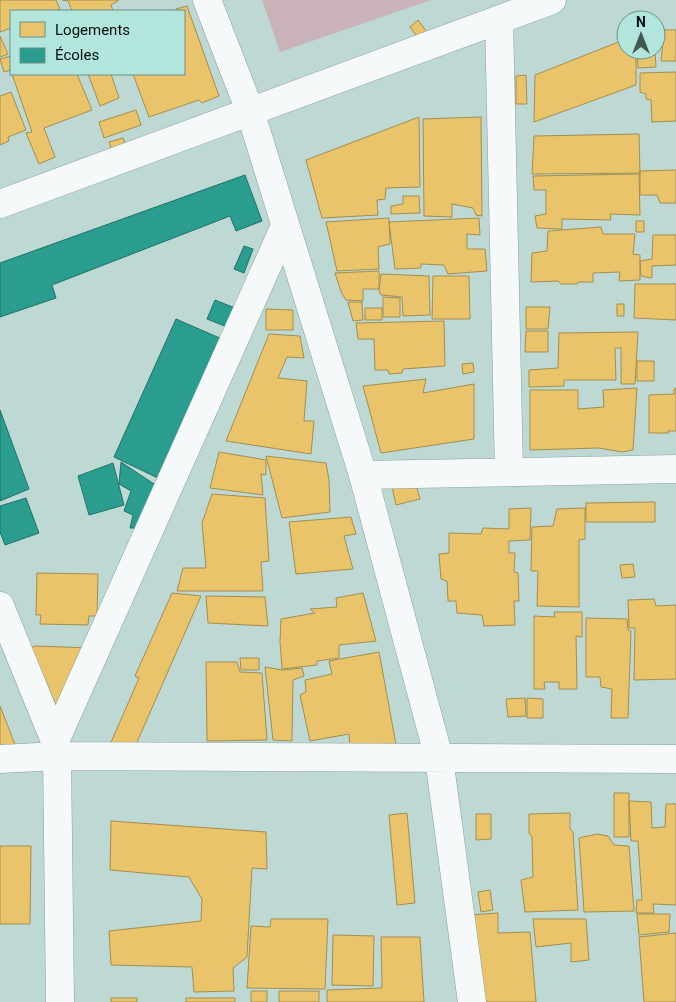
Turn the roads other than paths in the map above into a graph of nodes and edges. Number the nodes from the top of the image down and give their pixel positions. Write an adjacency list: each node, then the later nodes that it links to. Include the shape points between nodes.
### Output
1 (207, 0): 4 (street)
2 (552, 0): 3 (street)
3 (500, 20): 4 (street); 8 (street)
4 (250, 112): 5 (street); 6 (street)
5 (0, 204)
6 (285, 226): 9 (street); 11 (street)
7 (676, 469): 8 (street)
8 (509, 472): 9 (street)
9 (363, 474): 12 (street)
10 (0, 606): 11 (street)
11 (56, 749): 12 (street); 13 (street); 15 (street)
12 (439, 758): 14 (street); 16 (street)
13 (0, 759)
14 (676, 759)
15 (60, 1002)
16 (472, 1002)

